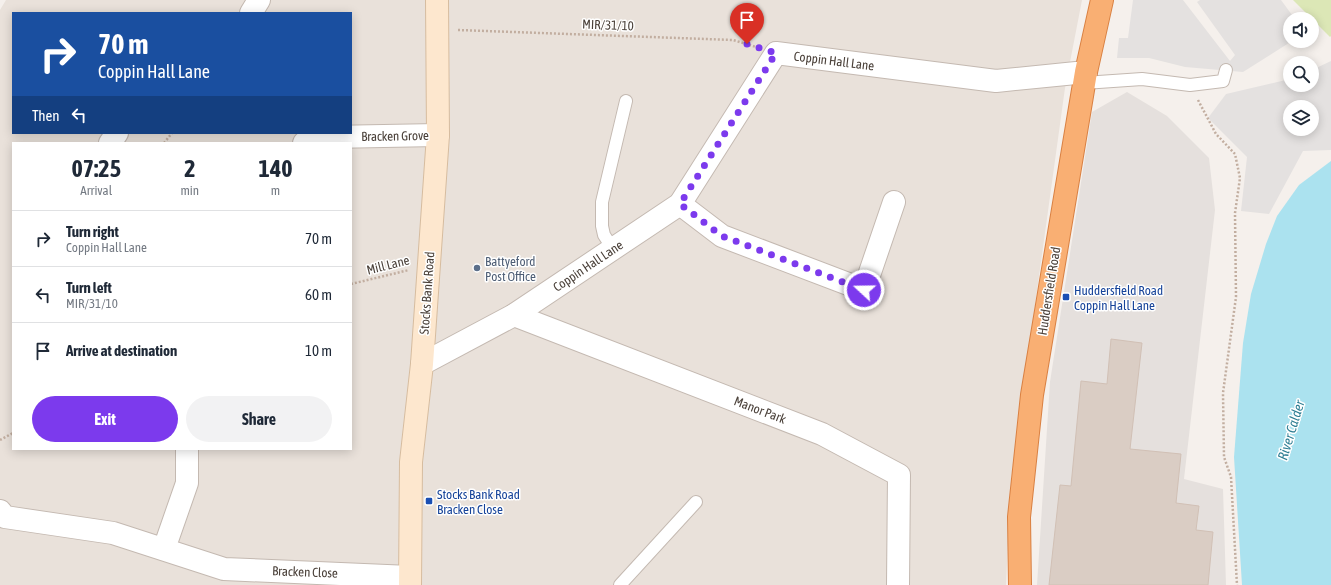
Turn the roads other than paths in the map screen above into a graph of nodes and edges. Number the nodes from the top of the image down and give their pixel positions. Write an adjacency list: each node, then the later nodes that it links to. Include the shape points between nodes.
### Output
1 (259, 0): 4 (street)
2 (438, 0): 8 (street, Stocks Bank Road)
3 (1102, 0): 6 (highway, Huddersfield Road)
4 (252, 12)
5 (1226, 70): 6 (lane, via 1223,81 1190,85 1142,79)
6 (1085, 77): 11 (street, Coppin Hall Lane, via 996,81 776,53); 23 (highway, Huddersfield Road, via 1032,394 1019,516)
7 (626, 101): 12 (lane, via 602,202 604,235)
8 (438, 135): 9 (street, Bracken Grove, via 329,137); 14 (street, Stocks Bank Road)
9 (308, 142)
10 (894, 202): 11 (street, via 864,290 722,236)
11 (680, 204): 12 (street, Coppin Hall Lane)
12 (613, 249): 13 (street, Coppin Hall Lane)
13 (514, 315): 14 (street, Coppin Hall Lane); 22 (street, Manor Park, via 822,434 898,475)
14 (422, 364): 20 (street, Stocks Bank Road, via 411,462)
15 (187, 450): 18 (street, via 187,483)
16 (696, 502): 21 (lane)
17 (2, 517): 18 (street, Bracken Close, via 113,533)
18 (164, 549): 19 (street, Bracken Close)
19 (223, 577): 20 (street, Bracken Close)
20 (410, 581)
21 (620, 585)
22 (898, 585)
23 (1020, 585)

